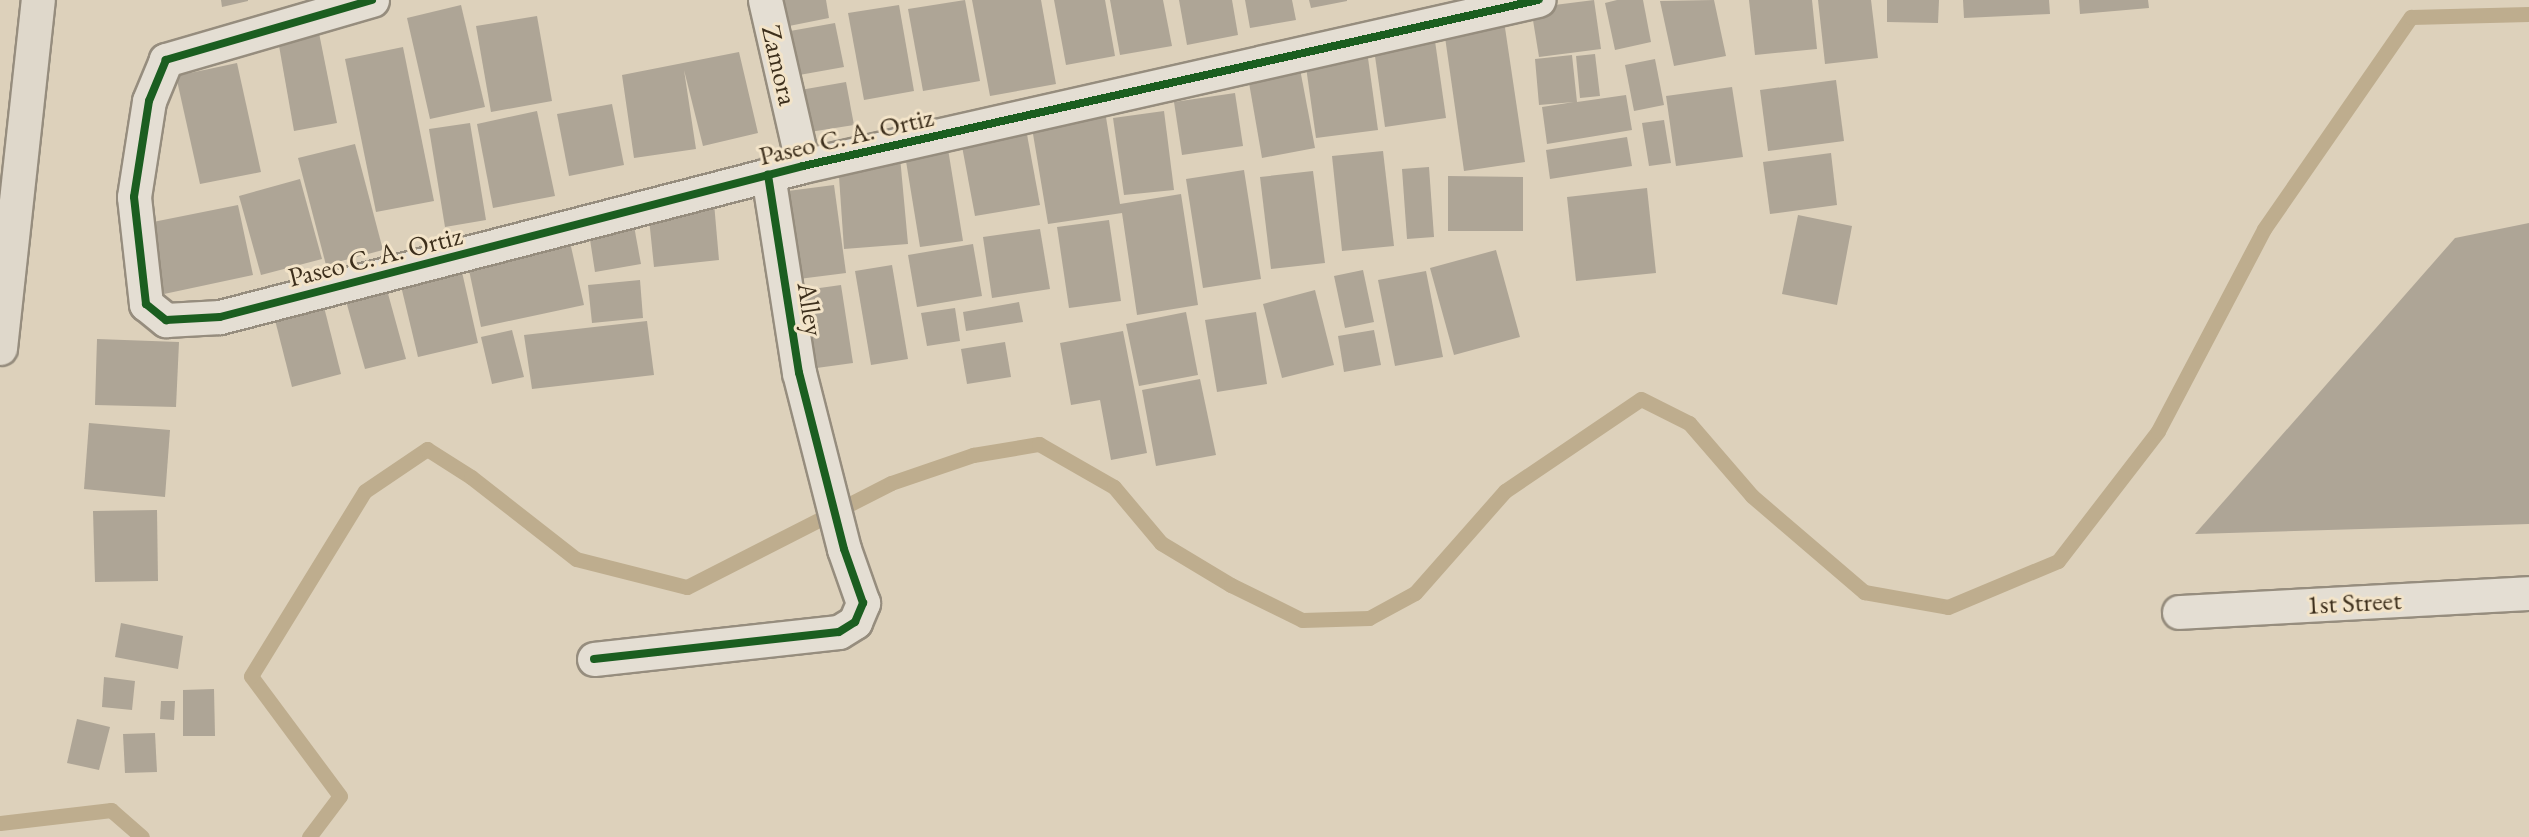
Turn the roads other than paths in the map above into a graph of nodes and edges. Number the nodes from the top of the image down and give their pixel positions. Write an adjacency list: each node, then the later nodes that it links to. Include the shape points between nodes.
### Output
1 (38, 0): 7 (highway)
2 (372, 0): 6 (street, Paseo C. A. Ortiz, via 166,60 149,101 134,197 146,304 166,320 220,317)
3 (765, 0): 5 (street, Zamora)
4 (1538, 0): 5 (street, Paseo C. A. Ortiz)
5 (803, 166): 6 (street, Paseo C. A. Ortiz)
6 (768, 174): 10 (street, Alley, via 800,373 844,549 863,603 855,622 838,632)
7 (0, 348)
8 (2529, 593): 9 (street, 1st Street)
9 (2179, 612)
10 (594, 659)

